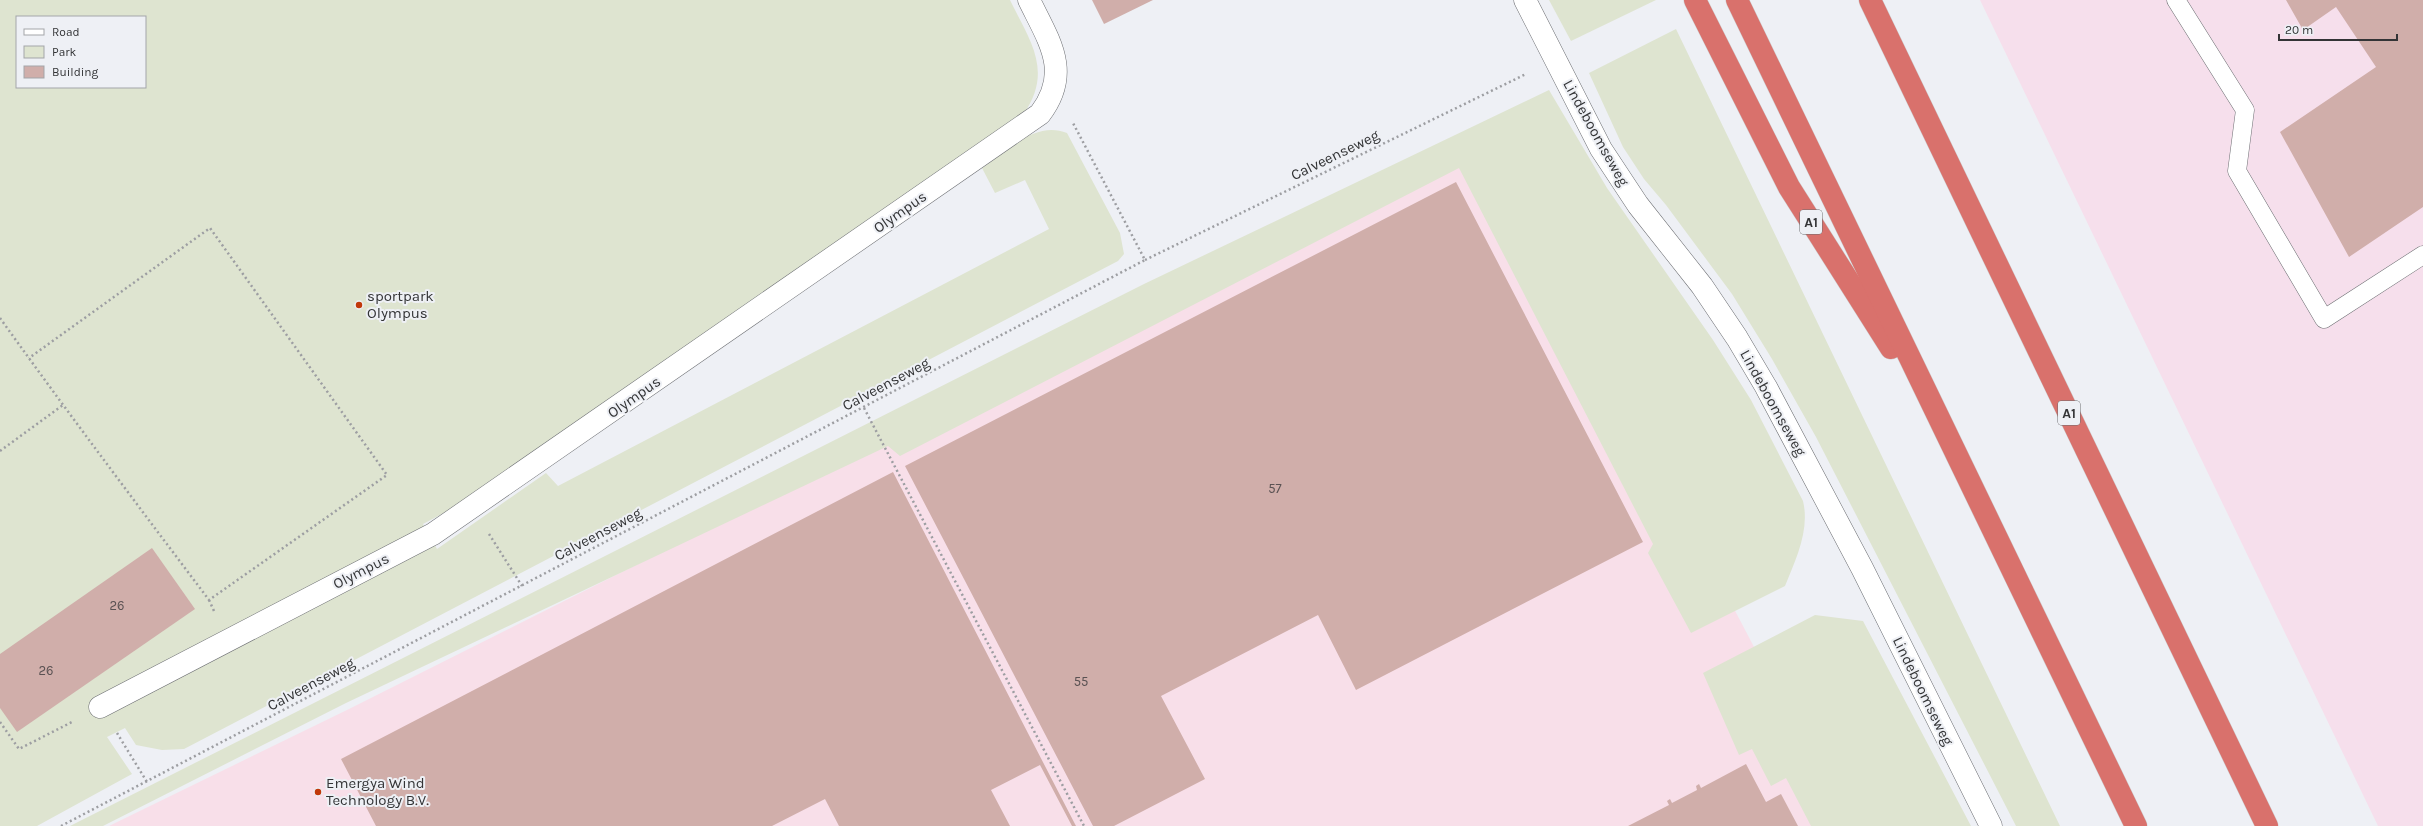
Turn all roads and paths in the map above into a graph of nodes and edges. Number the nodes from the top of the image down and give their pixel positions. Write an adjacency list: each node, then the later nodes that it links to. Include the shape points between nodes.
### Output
1 (1029, 0): 8 (street, Olympus, via 1053,50 1057,70)
2 (1525, 0): 24 (street, Lindeboomseweg, via 1601,149 1638,205 1702,286 1766,387 1862,568)
3 (1695, 0): 15 (highway, A1, via 1789,187)
4 (1737, 0): 15 (highway, A1)
5 (1870, 0): 26 (highway, A1)
6 (2176, 0): 9 (lane, via 2245,110 2237,171 2324,319)
7 (1528, 73): 10 (path, Calveenseweg)
8 (1055, 89): 10 (path); 17 (street, Olympus, via 1040,114)
9 (2423, 255)
10 (1145, 260): 14 (path, Calveenseweg)
11 (0, 318): 12 (path)
12 (29, 358): 13 (path); 13 (path, via 210,228 387,475 209,600)
13 (63, 405): 16 (path)
14 (864, 408): 18 (path, Calveenseweg); 23 (path)
15 (1946, 433): 25 (highway, A1)
16 (0, 452)
17 (473, 508): 18 (path); 19 (street, Olympus, via 433,534)
18 (522, 586): 21 (path, Calveenseweg)
19 (100, 707): 20 (path, via 19,749); 21 (path)
20 (0, 722)
21 (147, 782): 22 (path, Calveenseweg)
22 (61, 826)
23 (1084, 826)
24 (1991, 826)
25 (2136, 826)
26 (2268, 826)

